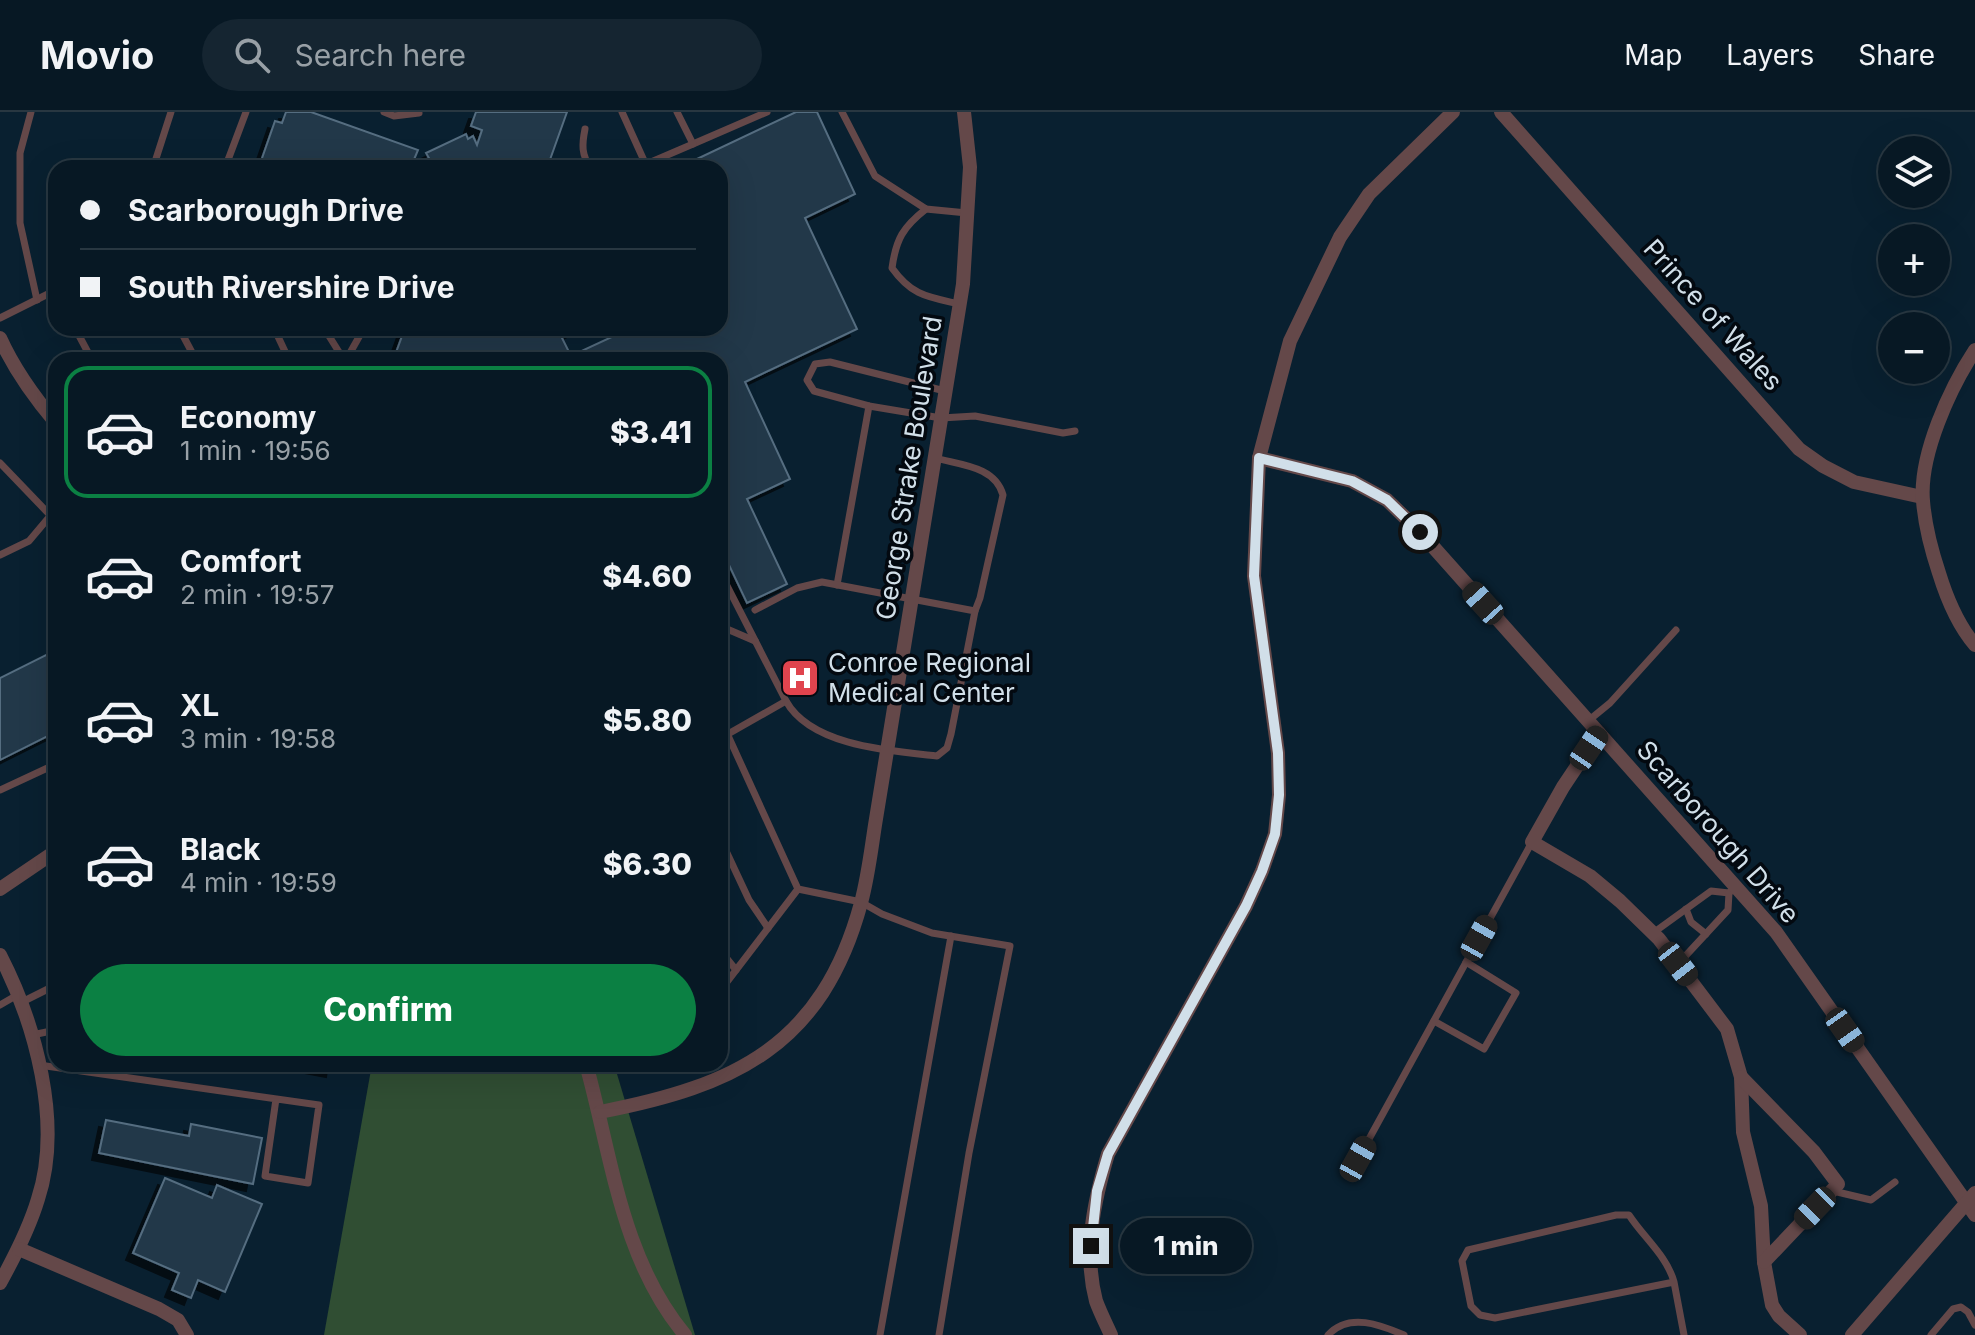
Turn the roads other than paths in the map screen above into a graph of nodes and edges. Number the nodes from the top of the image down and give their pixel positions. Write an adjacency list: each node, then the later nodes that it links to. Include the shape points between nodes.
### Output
1 (31, 112): 23 (lane, via 20,153 20,223)
2 (171, 112): 15 (lane)
3 (246, 112): 16 (lane)
4 (384, 112): 12 (lane)
5 (622, 112): 18 (lane)
6 (677, 112): 14 (lane)
7 (767, 112): 14 (lane)
8 (842, 112): 20 (lane, via 875,176)
9 (964, 112): 21 (street, George Strake Boulevard)
10 (1453, 112): 34 (street, via 1369,194 1340,237 1290,341)
11 (1501, 112): 36 (street, Prince of Wales, via 1799,449 1854,482)
12 (419, 113)
13 (585, 129): 17 (lane)
14 (693, 144): 19 (lane)
15 (156, 160)
16 (228, 160)
17 (585, 160)
18 (640, 160)
19 (656, 160)
20 (926, 209): 21 (lane); 24 (lane, via 909,222 892,268 919,295)
21 (968, 213): 24 (street, George Strake Boulevard)
22 (48, 295): 23 (lane)
23 (37, 300): 25 (lane)
24 (959, 304): 28 (street, George Strake Boulevard)
25 (0, 318)
26 (0, 338): 30 (street)
27 (1975, 350): 36 (street, via 1942,412)
28 (945, 391): 29 (lane, via 830,362 815,364 807,380 814,391); 31 (street, George Strake Boulevard)
29 (869, 406): 31 (lane); 40 (lane)
30 (48, 414)
31 (941, 418): 32 (lane, via 975,416); 33 (street, George Strake Boulevard)
32 (1075, 431)
33 (935, 458): 42 (street, George Strake Boulevard); 44 (lane, via 987,472 1000,483 1003,495)
34 (1259, 458): 50 (street, Scarborough Drive, via 1352,481 1387,500); 101 (street, via 1254,576 1278,753 1275,834 1246,906 1108,1154 1097,1191 1091,1252 1096,1300)
35 (0, 463): 37 (lane)
36 (1922, 497): 48 (street, via 1928,541 1944,589)
37 (48, 507)
38 (48, 518): 39 (lane, via 29,541)
39 (0, 555)
40 (837, 585): 42 (lane); 43 (lane, via 822,582 797,588)
41 (728, 588): 47 (lane)
42 (912, 598): 44 (lane); 53 (street, George Strake Boulevard)
43 (755, 610)
44 (975, 611): 53 (lane, via 947,748 937,756)
45 (728, 629): 47 (lane)
46 (1676, 630): 50 (lane)
47 (755, 641): 49 (lane)
48 (1975, 645)
49 (786, 701): 52 (lane); 53 (lane, via 793,714 829,736)
50 (1588, 721): 51 (street, Scarborough Drive)
51 (1599, 733): 56 (street); 61 (street, Scarborough Drive)
52 (728, 734): 60 (lane)
53 (888, 751): 62 (street, George Strake Boulevard)
54 (48, 768): 55 (lane)
55 (0, 790)
56 (1532, 842): 65 (street, via 1590,876); 70 (lane)
57 (728, 855): 64 (lane)
58 (48, 856): 59 (street)
59 (0, 889)
60 (798, 889): 62 (lane); 64 (lane)
61 (1732, 890): 63 (lane, via 1711,891); 66 (lane, via 1728,910); 91 (street, Scarborough Drive, via 1776,932)
62 (861, 902): 67 (lane); 87 (street, George Strake Boulevard, via 827,986 775,1046 702,1087)
63 (1686, 909): 65 (lane); 66 (lane, via 1691,922)
64 (768, 928): 72 (lane)
65 (1653, 933): 71 (street)
66 (1706, 934): 71 (lane)
67 (951, 936): 99 (lane); 100 (lane, via 1010,946)
68 (0, 955): 73 (street)
69 (728, 960): 72 (lane)
70 (1466, 962): 78 (lane); 78 (lane, via 1516,993 1484,1049)
71 (1678, 964): 85 (street, via 1727,1029)
72 (736, 970): 74 (lane)
73 (4, 974): 76 (street)
74 (728, 980)
75 (48, 988): 76 (lane)
76 (20, 998): 77 (lane); 80 (street)
77 (0, 1005)
78 (1434, 1021): 88 (lane)
79 (48, 1032): 80 (lane)
80 (32, 1035): 81 (street)
81 (39, 1065): 82 (lane); 92 (street, via 46,1158 39,1196)
82 (48, 1066)
83 (88, 1072): 86 (lane)
84 (588, 1072): 87 (street)
85 (1741, 1077): 90 (street, via 1814,1152 1838,1184); 93 (street, via 1743,1132 1761,1206)
86 (276, 1099): 86 (lane, via 265,1176 308,1183 319,1105)
87 (600, 1112): 98 (street, via 626,1228 663,1309)
88 (1358, 1159)
89 (1895, 1182): 90 (lane, via 1871,1200)
90 (1832, 1191): 93 (street)
91 (1972, 1203): 106 (street)
92 (19, 1249): 95 (street); 97 (street, via 159,1309 178,1320)
93 (1764, 1262): 105 (street, via 1772,1305)
94 (1674, 1282): 94 (lane, via 1664,1258 1629,1215 1468,1250 1462,1261 1471,1306 1480,1315 1495,1318); 104 (lane)
95 (0, 1283)
96 (1975, 1325): 107 (lane, via 1961,1307)
97 (187, 1335)
98 (685, 1335)
99 (880, 1335)
100 (939, 1335)
101 (1111, 1335)
102 (1328, 1335): 103 (lane, via 1359,1322 1378,1323)
103 (1404, 1335)
104 (1684, 1335)
105 (1800, 1335)
106 (1852, 1335)
107 (1931, 1335)

